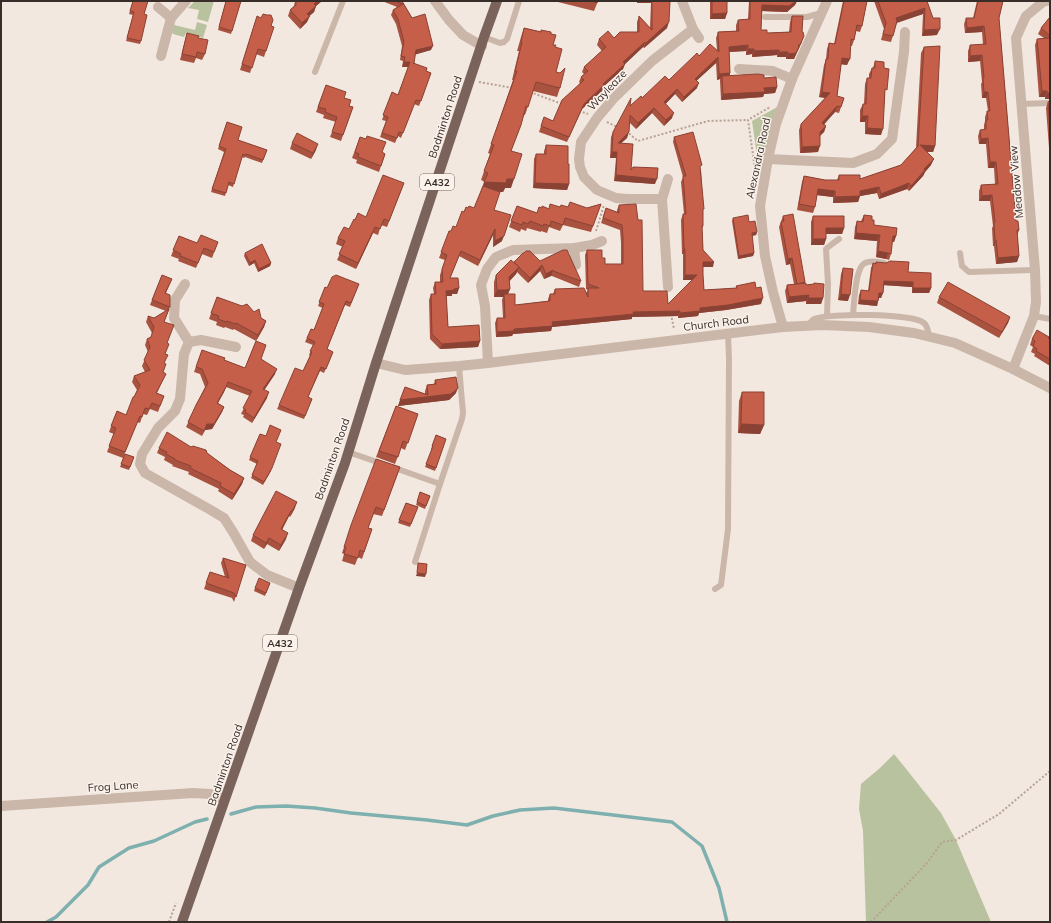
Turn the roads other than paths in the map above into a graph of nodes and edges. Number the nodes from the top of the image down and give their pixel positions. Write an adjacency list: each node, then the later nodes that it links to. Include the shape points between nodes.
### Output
1 (186, 1): 12 (street)
2 (343, 1): 19 (lane)
3 (435, 1): 16 (street, via 463,36)
4 (497, 1): 16 (main road, Badminton Road / A432)
5 (519, 1): 16 (lane, via 504,42)
6 (682, 1): 13 (street)
7 (827, 1): 10 (street, Alexandra Road)
8 (1046, 1): 22 (street, Meadow View, via 1026,16 1016,38)
9 (158, 7): 12 (street)
10 (822, 14): 11 (lane, via 807,17); 20 (street, Alexandra Road)
11 (765, 17)
12 (170, 18): 17 (street)
13 (692, 29): 15 (street); 25 (street, Wayleaze, via 652,61 613,99 596,118 581,142 580,167 584,177 598,190 616,198)
14 (905, 32): 23 (street, via 892,139 876,154 853,163)
15 (699, 38)
16 (483, 41): 45 (main road, Badminton Road / A432)
17 (161, 56)
18 (739, 69): 20 (street, via 773,71)
19 (315, 72)
20 (792, 79): 23 (street, Alexandra Road, via 776,124)
21 (1050, 103): 22 (lane)
22 (1021, 104): 32 (street, Meadow View)
23 (768, 159): 40 (street, Alexandra Road, via 760,206 765,256)
24 (668, 179): 25 (street)
25 (662, 198): 34 (street)
26 (839, 239): 36 (lane, via 826,249)
27 (602, 240): 28 (street)
28 (574, 248): 31 (street); 46 (street, via 513,250 496,257 487,269 481,285 485,306)
29 (960, 254): 32 (lane, via 962,266 969,272)
30 (885, 263): 35 (lane, via 863,263 861,266 856,283)
31 (576, 265)
32 (1035, 270): 37 (street, Meadow View)
33 (184, 284): 43 (street, via 175,300 174,318)
34 (668, 287)
35 (853, 315): 36 (lane); 42 (lane, via 919,320 927,326)
36 (827, 316): 39 (lane, via 815,319)
37 (1034, 316): 38 (lane); 48 (street, Meadow View)
38 (1050, 319)
39 (808, 326): 40 (street, Church Road); 42 (street, Church Road, via 869,327)
40 (783, 327): 41 (street, Church Road)
41 (728, 334): 46 (street, Church Road); 54 (lane, via 728,529 721,584)
42 (929, 337): 48 (street, Church Road, via 955,343)
43 (189, 342): 44 (street, via 201,340); 53 (street, via 184,354 180,399 175,411 158,428 142,454 140,464 145,473 224,518 250,562 267,575)
44 (236, 347)
45 (376, 363): 47 (street, Church Road, via 405,370); 50 (main road, Badminton Road / A432)
46 (488, 363): 47 (street, Church Road)
47 (458, 366): 51 (lane, via 463,413)
48 (1013, 369): 49 (street, Church Road)
49 (1050, 388)
50 (348, 452): 51 (lane); 53 (main road, Badminton Road / A432)
51 (440, 484): 52 (lane)
52 (415, 562)
53 (299, 588): 55 (main road, Badminton Road / A432)
54 (715, 589)
55 (225, 799): 56 (street, Frog Lane, via 210,794 193,793); 57 (main road, Badminton Road / A432)
56 (1, 806)
57 (182, 922)

